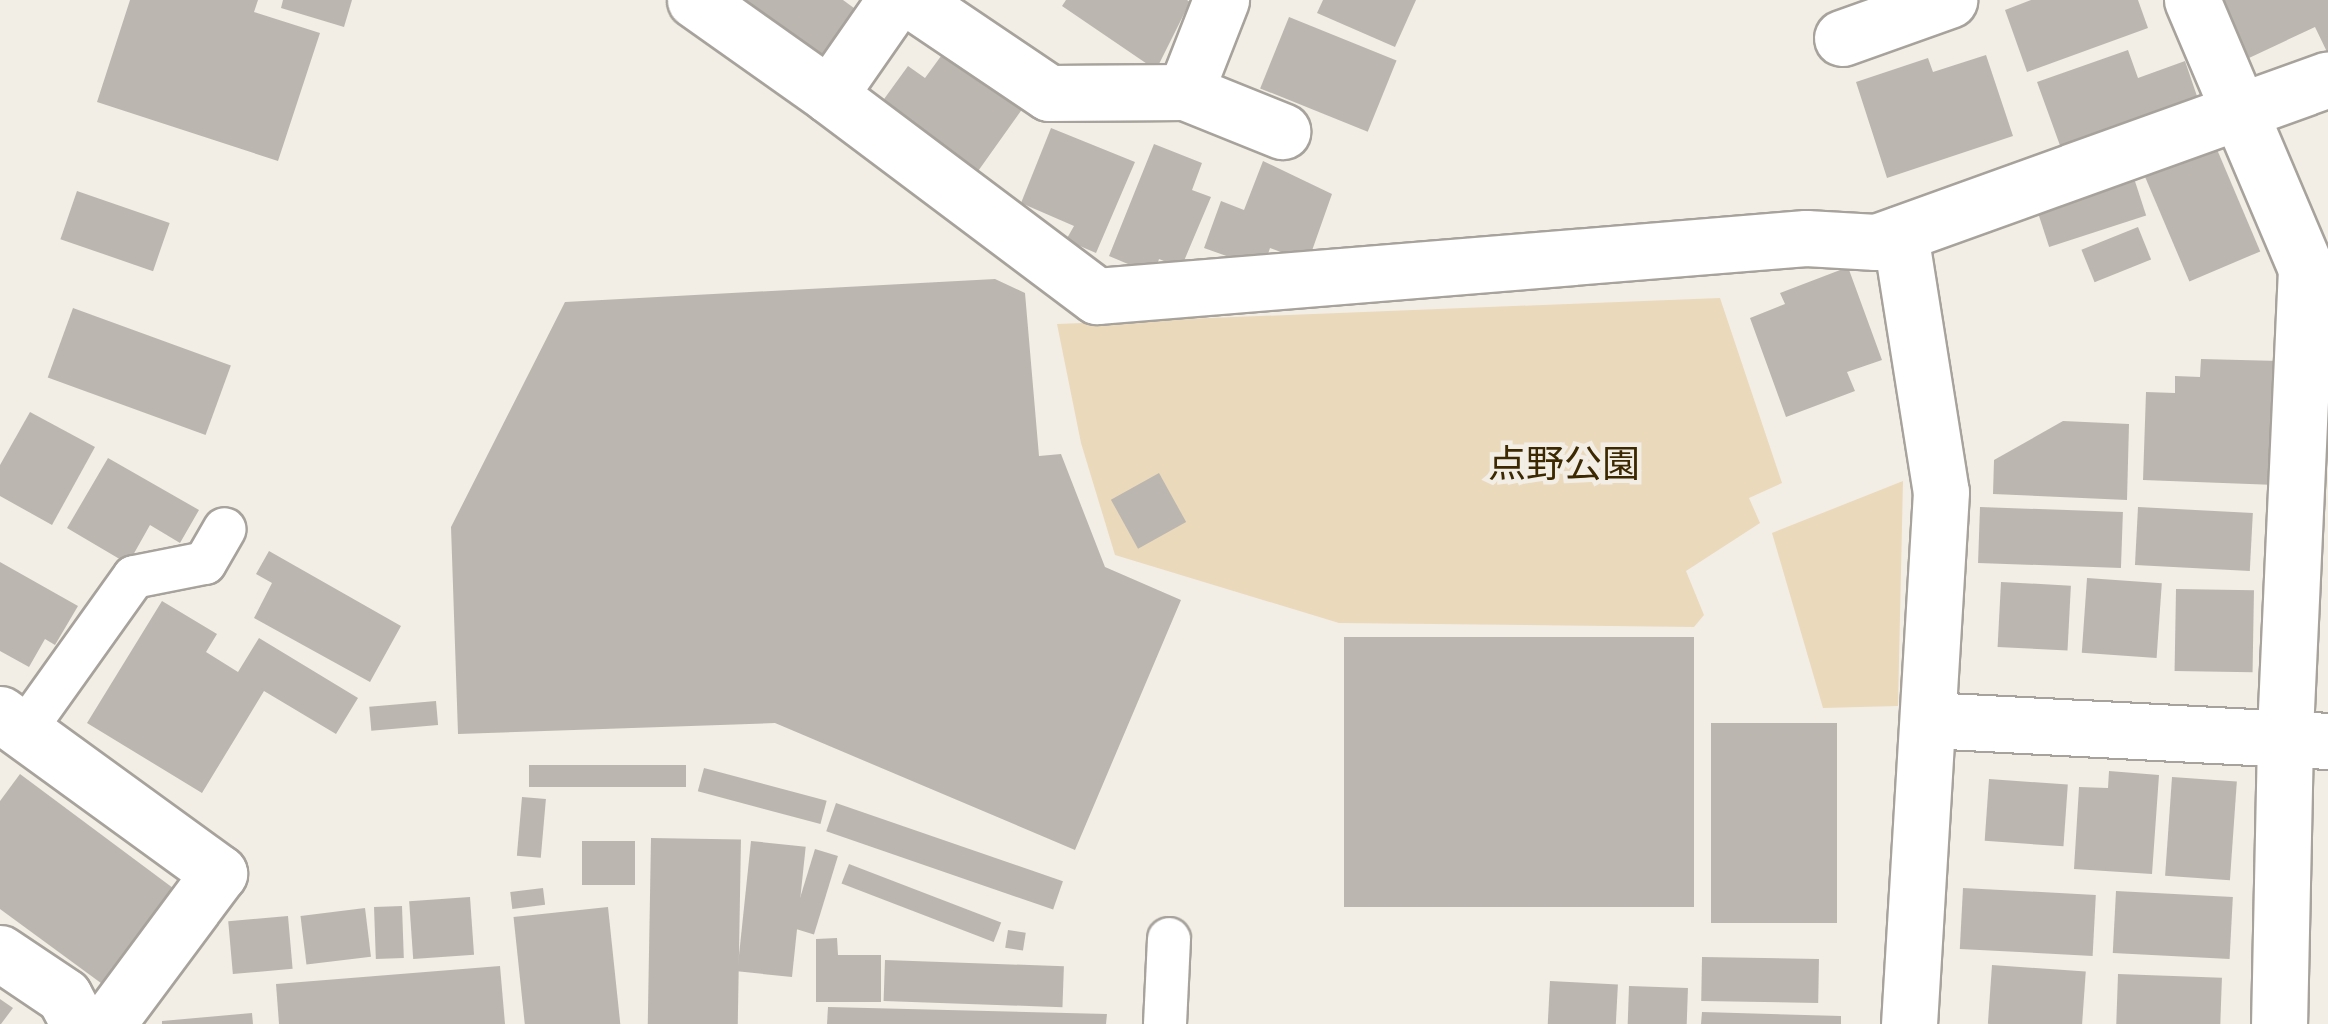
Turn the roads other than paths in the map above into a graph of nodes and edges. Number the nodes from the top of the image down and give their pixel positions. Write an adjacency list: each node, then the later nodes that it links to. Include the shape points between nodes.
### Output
1 (694, 0): 10 (street)
2 (894, 0): 10 (street)
3 (912, 0): 9 (street, via 1049,94)
4 (1221, 0): 9 (street)
5 (1950, 0): 7 (street)
6 (2192, 0): 11 (street)
7 (1842, 38)
8 (2328, 78): 11 (street)
9 (1185, 92): 12 (street)
10 (829, 94): 13 (street, via 1097,296 1806,238 1876,242)
11 (2240, 113): 13 (street); 17 (street, via 2306,269)
12 (1282, 130)
13 (1900, 234): 15 (street, via 1941,492)
14 (224, 528): 16 (lane, via 205,563 134,578)
15 (1928, 720): 17 (street); 23 (street)
16 (12, 722): 21 (street, via 219,873)
17 (2307, 740): 24 (street)
18 (1169, 938): 22 (lane)
19 (0, 953): 20 (street, via 64,996)
20 (79, 1024)
21 (107, 1024)
22 (1165, 1024)
23 (1909, 1024)
24 (2279, 1024)

